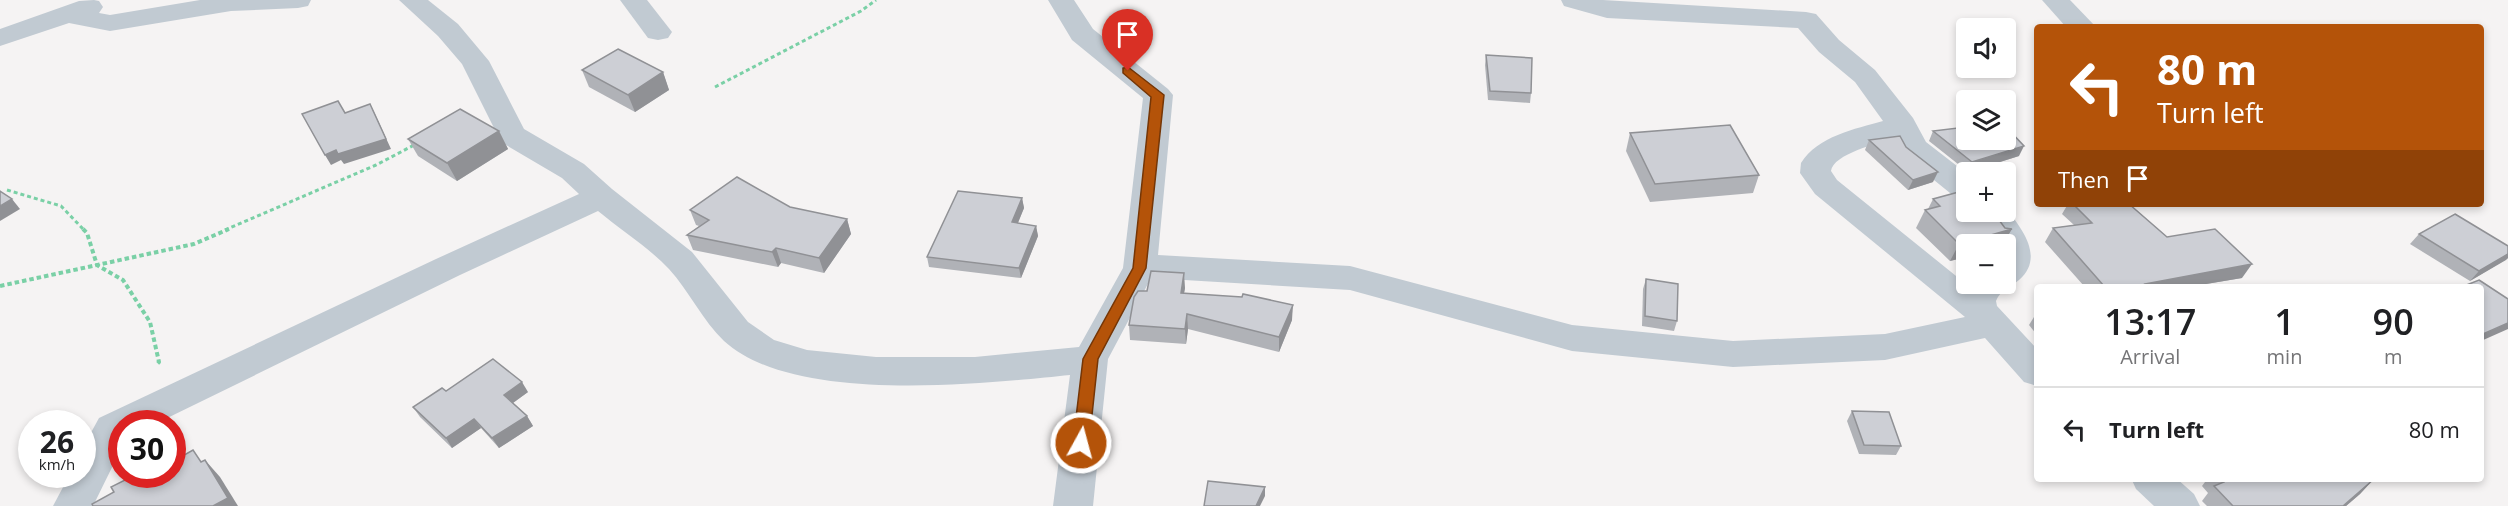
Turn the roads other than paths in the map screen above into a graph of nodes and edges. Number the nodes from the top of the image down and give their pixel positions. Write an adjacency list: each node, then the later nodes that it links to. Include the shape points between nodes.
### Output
1 (110, 0): 8 (street)
2 (298, 0): 8 (street, via 231,3 110,22)
3 (412, 0): 14 (street, via 448,30 475,61 513,135 573,171)
4 (633, 0): 10 (street)
5 (1061, 0): 17 (street, via 1082,34 1158,95)
6 (1574, 0): 12 (street, via 1607,10 1806,20 1829,46 1865,76)
7 (2055, 0): 9 (street)
8 (68, 15): 11 (street)
9 (2079, 24)
10 (658, 32)
11 (0, 38)
12 (1902, 125): 13 (street, via 1914,148); 18 (street, via 1839,146 1820,157 1815,172 1826,187 1922,266)
13 (1956, 181)
14 (601, 197): 19 (street, via 680,260 736,331 762,350 807,364 876,371 975,371); 21 (street)
15 (1999, 222): 16 (street)
16 (2008, 234)
17 (1140, 268): 18 (street, via 1350,278 1572,338 1733,354 1885,347); 19 (street)
18 (1989, 306): 20 (street)
19 (1090, 359): 25 (street)
20 (2034, 368)
21 (149, 410)
22 (108, 436): 24 (street)
23 (2154, 482): 26 (street)
24 (73, 506)
25 (1073, 506)
26 (2180, 506)

